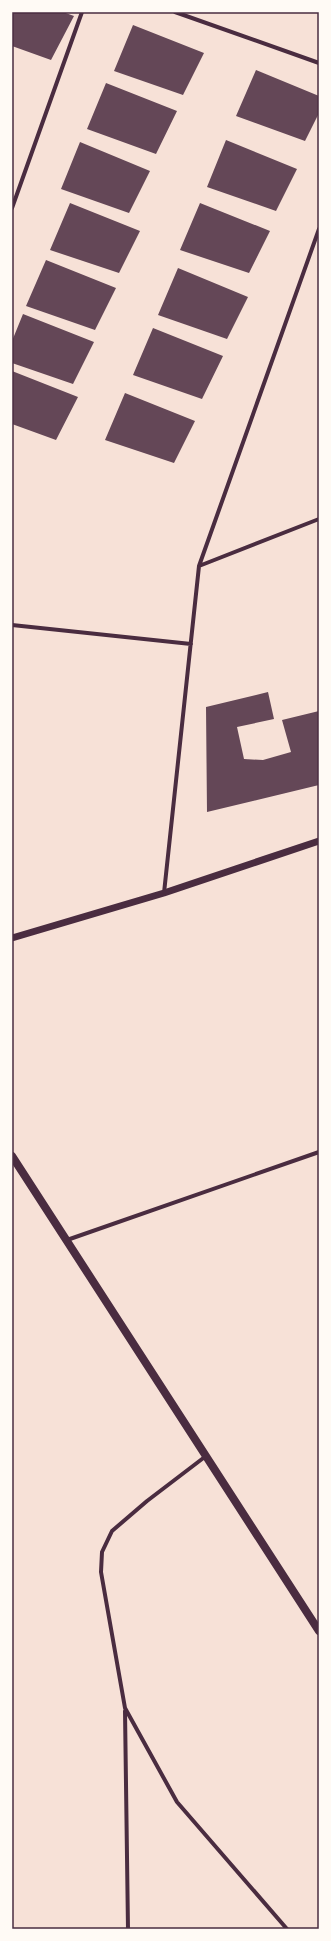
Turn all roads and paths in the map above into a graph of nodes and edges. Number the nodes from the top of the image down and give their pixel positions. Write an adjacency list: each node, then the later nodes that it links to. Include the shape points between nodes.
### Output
1 (82, 12): 4 (street)
2 (175, 12): 3 (street)
3 (319, 63)
4 (12, 208)
5 (319, 229): 7 (street)
6 (319, 518): 7 (street)
7 (199, 566): 9 (street)
8 (12, 625): 9 (street)
9 (191, 644): 11 (street)
10 (319, 841): 11 (street)
11 (164, 893): 12 (street)
12 (12, 938)
13 (319, 1152): 15 (street)
14 (12, 1156): 15 (main road)
15 (66, 1240): 16 (main road)
16 (206, 1456): 17 (main road); 18 (street, via 146,1501 112,1531 102,1552 101,1572)
17 (319, 1631)
18 (125, 1708): 19 (street); 20 (street, via 177,1802)
19 (128, 1929)
20 (287, 1929)

